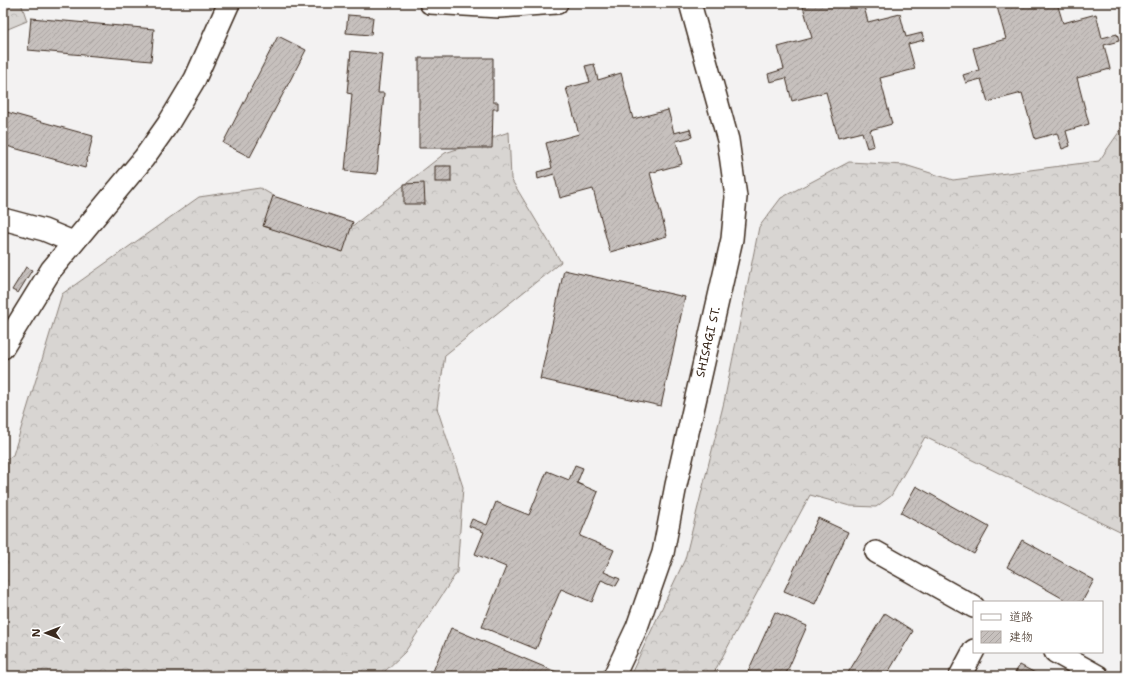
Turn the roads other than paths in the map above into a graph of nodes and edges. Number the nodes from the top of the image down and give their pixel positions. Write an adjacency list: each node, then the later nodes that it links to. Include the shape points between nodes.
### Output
1 (229, 3): 6 (lane, via 194,79 168,124 144,158)
2 (430, 3): 3 (lane, via 499,7)
3 (557, 3)
4 (690, 3): 12 (lane, SHISAGI ST., via 732,162 736,197 732,239 663,553 637,627)
5 (3, 219): 6 (lane, via 44,230)
6 (72, 242): 7 (lane, via 51,270)
7 (3, 348)
8 (876, 552): 9 (lane)
9 (973, 606)
10 (973, 652): 13 (lane)
11 (1057, 653): 14 (lane)
12 (614, 676)
13 (960, 676)
14 (1098, 676)

